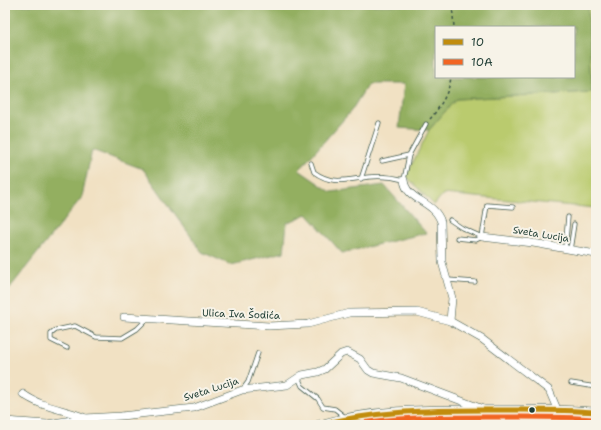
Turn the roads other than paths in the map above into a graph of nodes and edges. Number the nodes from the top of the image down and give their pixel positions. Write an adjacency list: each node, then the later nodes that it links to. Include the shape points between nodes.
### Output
1 (379, 123): 6 (lane)
2 (426, 124): 3 (lane)
3 (409, 155): 4 (lane); 7 (lane)
4 (382, 161)
5 (311, 163): 6 (lane, via 314,172 332,181)
6 (361, 179): 7 (lane, via 387,177)
7 (404, 180): 16 (street, via 408,193 426,203 439,216 442,262)
8 (513, 207): 12 (lane, via 487,205)
9 (568, 217): 14 (lane)
10 (450, 220): 12 (lane)
11 (574, 224): 14 (lane)
12 (482, 237): 13 (lane, via 476,240); 14 (street, Sveta Lucija)
13 (457, 238)
14 (568, 249): 15 (street, Sveta Lucija)
15 (596, 254)
16 (448, 280): 17 (lane); 20 (street, via 452,298)
17 (475, 282)
18 (124, 317): 19 (street, Ulica Iva Šodića)
19 (148, 319): 20 (street, Ulica Iva Šodića, via 268,326 308,324 349,313 404,311); 21 (lane, via 122,338 96,337 75,326 56,330 51,334 51,340)
20 (450, 321): 28 (street, Ulica Iva Šodića, via 482,339 549,390)
21 (67, 348)
22 (258, 353): 26 (lane, via 248,382)
23 (298, 377): 26 (street, Sveta Lucija, via 287,385); 29 (street, Sveta Lucija, via 325,369 341,354 347,352 360,359 373,373 401,378); 33 (lane, via 302,386 318,399 323,407 335,409)
24 (571, 383): 25 (lane)
25 (596, 387)
26 (242, 390): 32 (street, Sveta Lucija, via 194,408)
27 (23, 394): 32 (street, Sveta Lucija, via 46,406)
28 (557, 409): 29 (street, Sveta Lucija); 30 (street, Sveta Lucija)
29 (488, 410): 31 (street, Sveta Lucija, via 414,410); 38 (lane, via 488,419)
30 (596, 412)
31 (367, 414): 33 (street, Sveta Lucija); 37 (lane)
32 (85, 418): 34 (street, Sveta Lucija, via 47,424); 35 (street, Sveta Lucija)
33 (346, 418): 36 (street, Sveta Lucija)
34 (5, 421)
35 (97, 425)
36 (319, 425)
37 (368, 425)
38 (498, 425)

